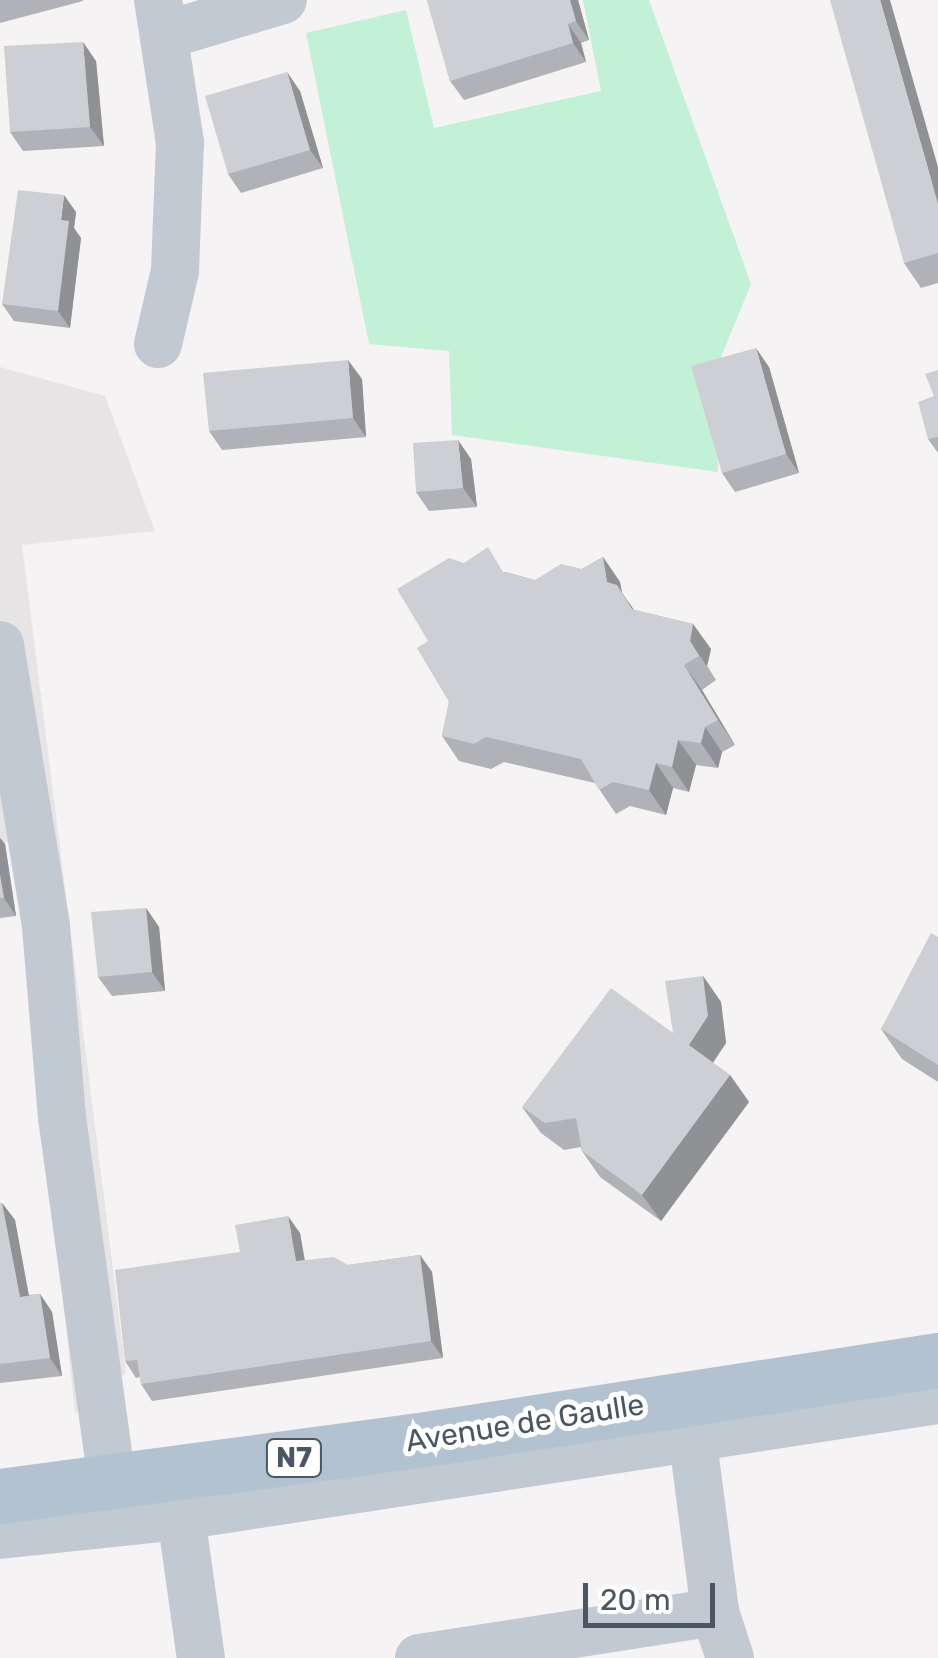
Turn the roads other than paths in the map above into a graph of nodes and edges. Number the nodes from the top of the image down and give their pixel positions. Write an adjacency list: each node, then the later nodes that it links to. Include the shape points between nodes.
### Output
1 (283, 0): 2 (street)
2 (162, 17): 3 (street, via 180,143 175,270)
3 (158, 344)
4 (0, 646): 8 (street, via 46,926 62,1117)
5 (938, 1360): 7 (main road, Avenue de Gaulle / N7)
6 (938, 1400): 7 (street)
7 (690, 1418): 10 (main road, Avenue de Gaulle / N7); 12 (street)
8 (112, 1483): 9 (main road, N7); 10 (main road, Avenue de Gaulle / N7)
9 (0, 1496)
10 (179, 1496): 11 (street); 13 (street)
11 (0, 1534)
12 (715, 1612): 14 (street); 15 (street)
13 (201, 1658)
14 (419, 1658)
15 (730, 1658)

